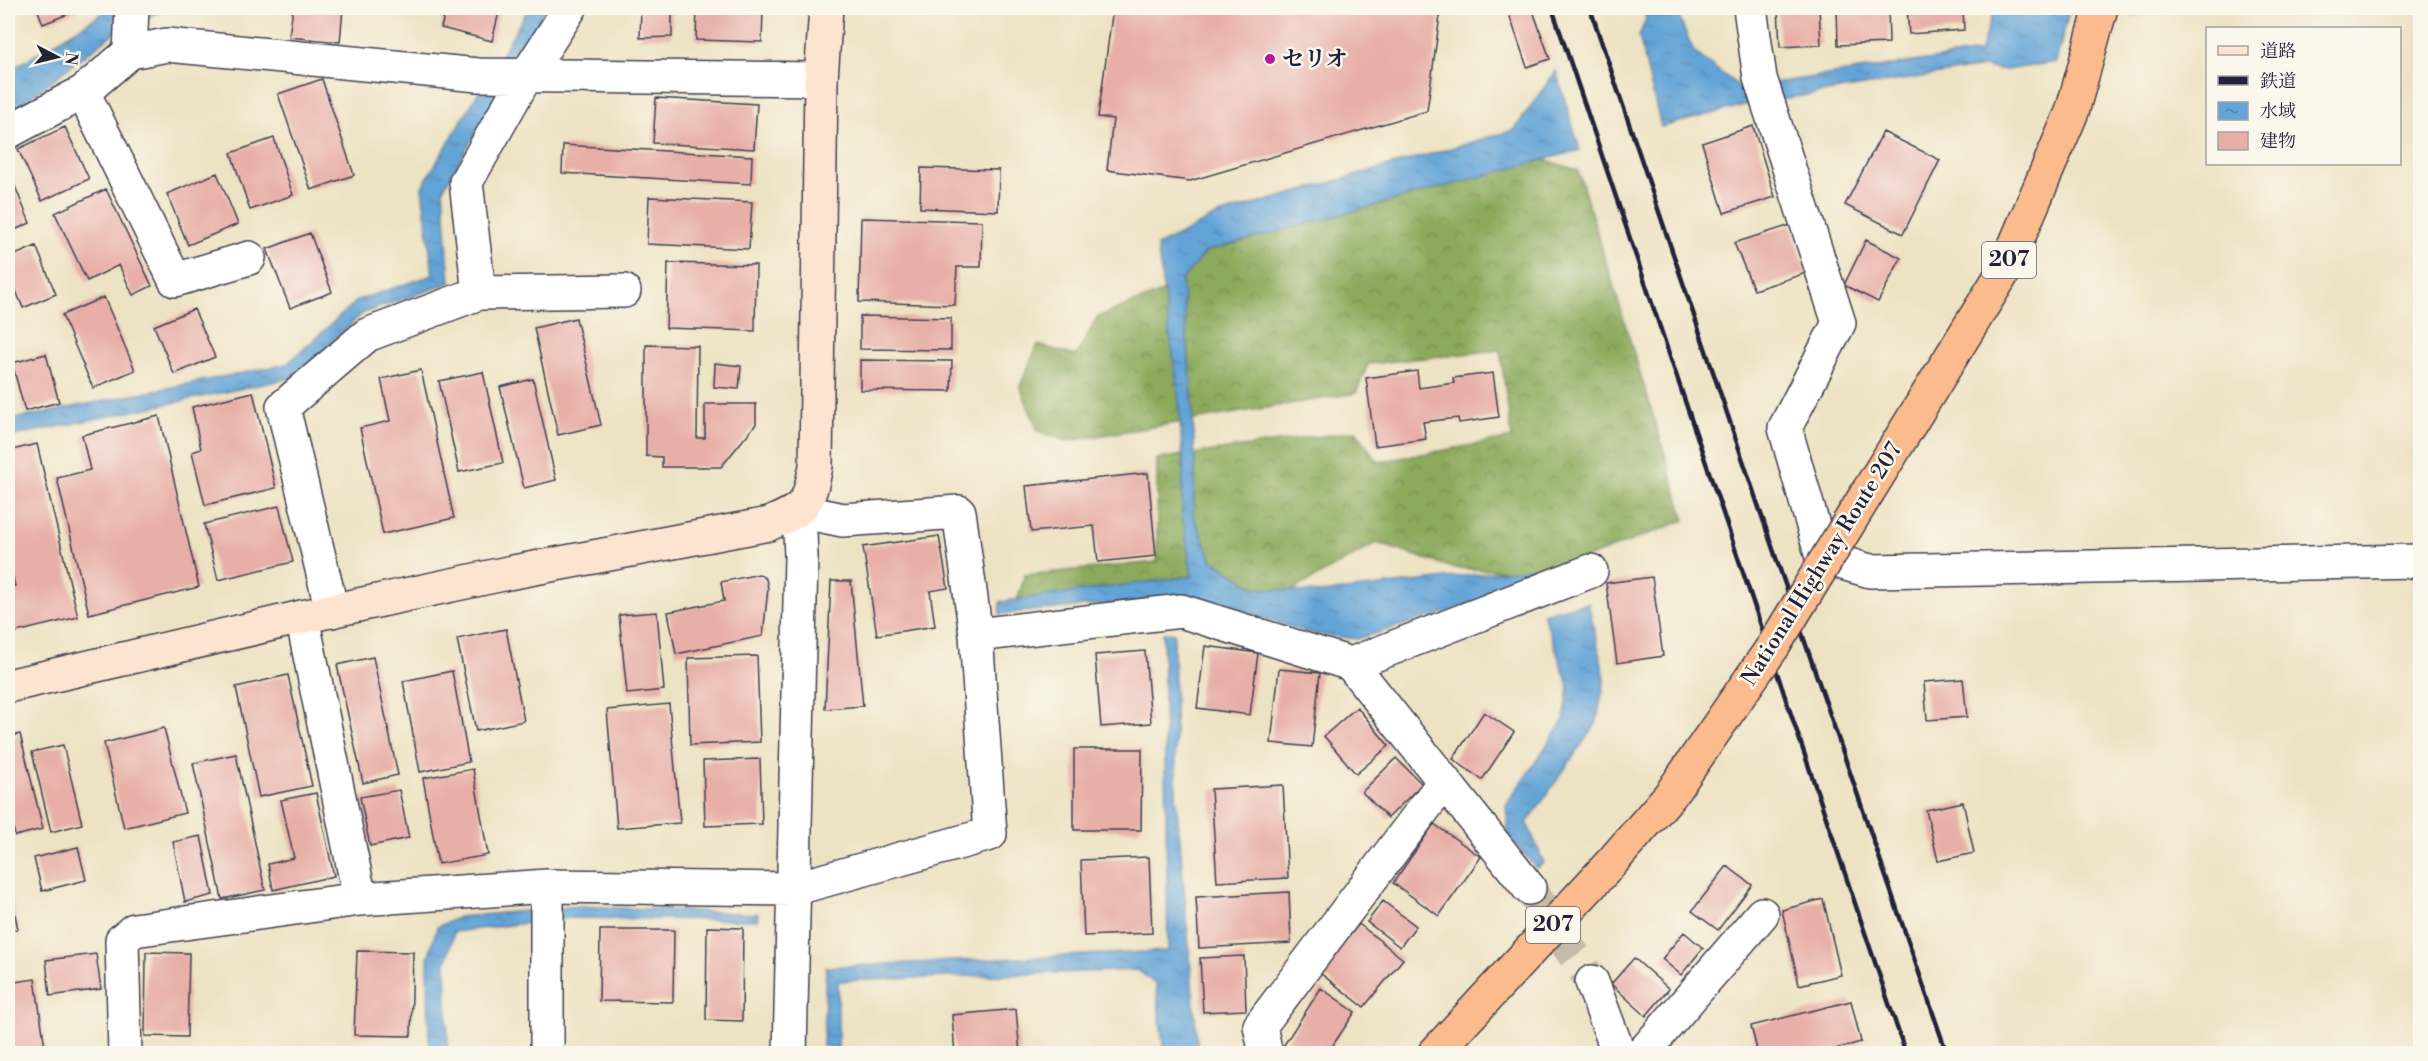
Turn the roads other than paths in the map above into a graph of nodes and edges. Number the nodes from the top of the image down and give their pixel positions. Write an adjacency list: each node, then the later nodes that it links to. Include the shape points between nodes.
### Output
1 (132, 8): 6 (street)
2 (570, 8): 7 (street)
3 (826, 8): 8 (street)
4 (1750, 8): 15 (street, via 1760,78 1839,323 1785,428 1822,557 1870,570)
5 (2101, 8): 32 (highway, National Highway Route 207 / 207, bridge, via 2072,112 2004,271 1774,645 1671,794)
6 (129, 52): 7 (street, via 166,45 478,75); 9 (street)
7 (526, 76): 8 (street); 13 (street, via 466,182)
8 (821, 80): 14 (street, via 816,466 812,491)
9 (82, 92): 10 (street); 11 (street, via 175,280)
10 (8, 132)
11 (249, 258)
12 (624, 291): 13 (street)
13 (479, 293): 17 (street, via 367,335 283,406)
14 (799, 511): 17 (street, via 769,524 507,573); 18 (street, via 843,520 959,512); 24 (street)
15 (2421, 561)
16 (1591, 571): 19 (street)
17 (317, 614): 20 (street); 25 (street)
18 (976, 634): 19 (street, via 1181,611); 24 (street, via 990,834)
19 (1350, 664): 21 (street)
20 (8, 686)
21 (1444, 782): 23 (street); 31 (street, via 1260,1026)
22 (547, 886): 24 (street); 25 (street); 29 (street)
23 (1528, 888)
24 (793, 889): 30 (street)
25 (360, 899): 28 (street, via 134,930 122,940)
26 (1762, 914): 34 (street)
27 (1592, 982): 33 (street)
28 (125, 1053)
29 (547, 1053)
30 (790, 1053)
31 (1266, 1053)
32 (1434, 1053)
33 (1619, 1053)
34 (1642, 1053)

